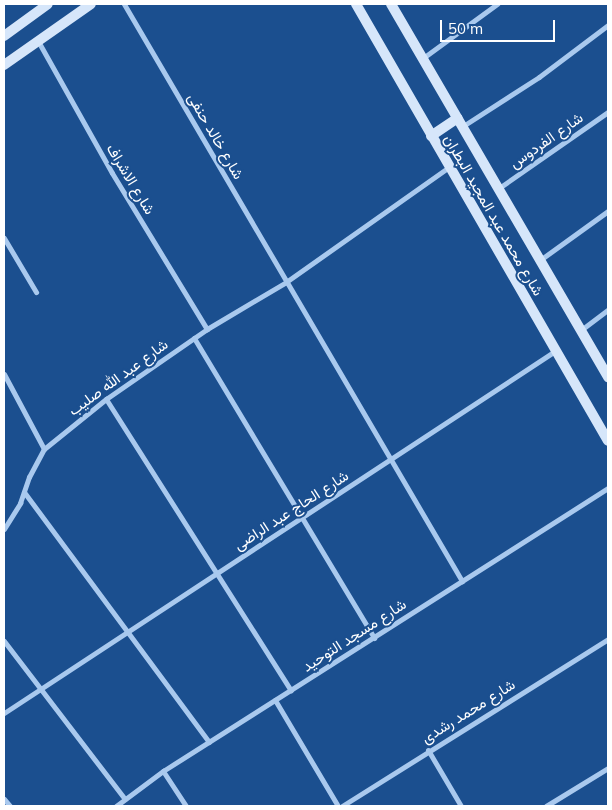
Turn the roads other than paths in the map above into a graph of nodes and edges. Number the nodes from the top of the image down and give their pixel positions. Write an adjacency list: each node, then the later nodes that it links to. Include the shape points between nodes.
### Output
1 (48, 4): 8 (street)
2 (91, 4): 9 (street)
3 (124, 4): 20 (street, شارع خالد حنفى)
4 (356, 4): 14 (street, شارع محمد عبد المجيد البطران)
5 (391, 4): 10 (street, شارع محمد عبد المجيد البطران)
6 (496, 4): 10 (street)
7 (608, 25): 13 (street, via 539,77)
8 (4, 36)
9 (38, 41): 11 (street); 23 (street, شارع الاشراف, via 112,173)
10 (423, 58): 13 (street, شارع محمد عبد المجيد البطران)
11 (4, 64)
12 (608, 112): 16 (street, شارع الفردوس)
13 (461, 122): 14 (street); 16 (street, شارع محمد عبد المجيد البطران)
14 (431, 136): 15 (street, شارع محمد عبد المجيد البطران)
15 (449, 167): 20 (street, شارع عبد الله صليب); 26 (street, شارع محمد عبد المجيد البطران)
16 (499, 188): 19 (street, شارع محمد عبد المجيد البطران)
17 (608, 211): 19 (street)
18 (4, 238): 21 (street)
19 (540, 260): 24 (street, شارع محمد عبد المجيد البطران)
20 (286, 282): 23 (street, شارع عبد الله صليب); 32 (street, شارع خالد حنفى)
21 (36, 292)
22 (608, 310): 24 (street)
23 (207, 329): 25 (street, شارع عبد الله صليب)
24 (581, 330): 28 (street, شارع محمد عبد المجيد البطران)
25 (194, 338): 29 (street, شارع عبد الله صليب); 35 (street)
26 (555, 351): 30 (street, شارع محمد عبد المجيد البطران); 32 (street, شارع الحاج عبد الراضى)
27 (4, 374): 31 (street)
28 (608, 377)
29 (106, 399): 31 (street, شارع عبد الله صليب); 37 (street)
30 (608, 441)
31 (44, 449): 34 (street, شارع عبد الله صليب)
32 (391, 459): 35 (street, شارع الحاج عبد الراضى); 38 (street, شارع خالد حنفى)
33 (608, 488): 38 (street, شارع مسجد التوحيد)
34 (24, 492): 36 (street, شارع عبد الله صليب); 39 (street)
35 (303, 517): 37 (street, شارع الحاج عبد الراضى); 40 (street)
36 (4, 530)
37 (216, 574): 39 (street, شارع الحاج عبد الراضى); 44 (street)
38 (462, 581): 40 (street, شارع مسجد التوحيد)
39 (130, 631): 43 (street, شارع الحاج عبد الراضى); 47 (street)
40 (374, 638): 44 (street, شارع مسجد التوحيد)
41 (608, 639): 48 (street, شارع محمد رشدى)
42 (4, 642): 43 (street)
43 (40, 689): 46 (street, شارع الحاج عبد الراضى); 52 (street)
44 (291, 690): 45 (street, شارع مسجد التوحيد)
45 (275, 700): 47 (street, شارع مسجد التوحيد); 56 (street)
46 (4, 713)
47 (209, 742): 50 (street, شارع مسجد التوحيد)
48 (428, 750): 56 (street, شارع محمد رشدى); 57 (street)
49 (608, 768): 58 (street)
50 (163, 771): 52 (street, شارع مسجد التوحيد); 55 (street)
51 (4, 799): 53 (street)
52 (124, 799): 54 (street, شارع مسجد التوحيد)
53 (10, 806)
54 (116, 806)
55 (186, 806)
56 (340, 806)
57 (461, 806)
58 (546, 806)

